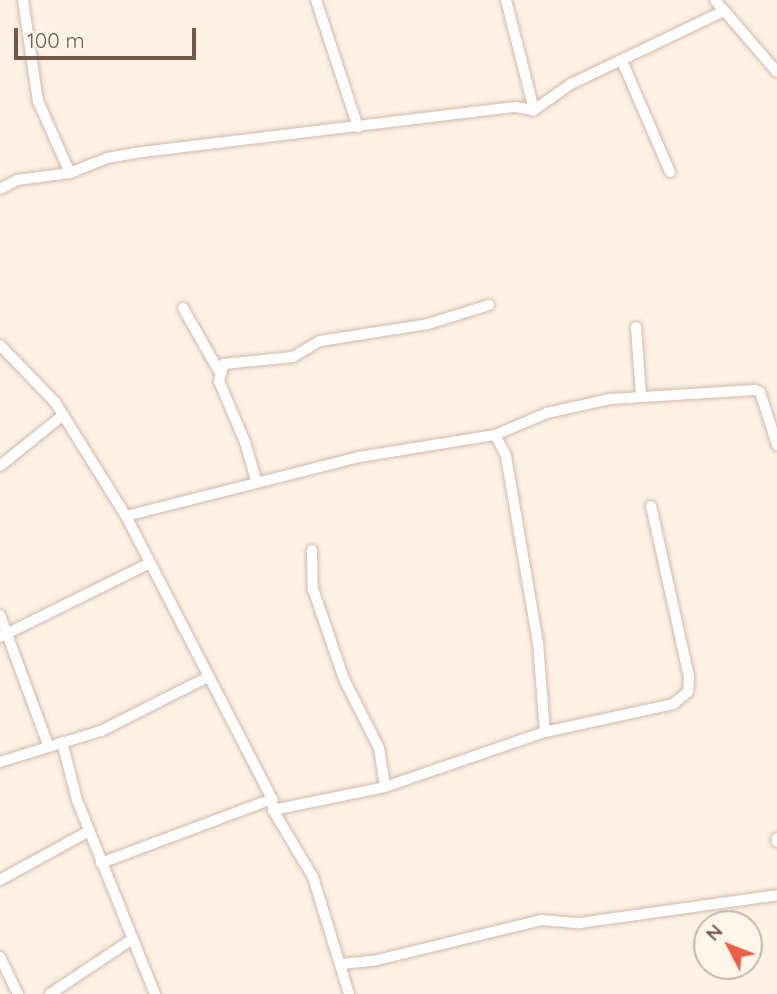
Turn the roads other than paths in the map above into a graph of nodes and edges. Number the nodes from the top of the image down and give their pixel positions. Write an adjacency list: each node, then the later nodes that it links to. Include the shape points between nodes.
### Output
1 (23, 0): 11 (street, via 38,101)
2 (316, 0): 9 (street)
3 (506, 0): 8 (street)
4 (715, 0): 5 (street)
5 (722, 12): 6 (street); 7 (street)
6 (622, 61): 8 (street, via 571,84); 10 (street)
7 (777, 72)
8 (534, 110): 9 (street, via 514,107)
9 (358, 127): 11 (street, via 121,156)
10 (670, 172)
11 (70, 173): 12 (street, via 17,180)
12 (0, 189)
13 (489, 305): 17 (street, via 395,331 320,341 293,357 224,364)
14 (183, 308): 17 (street)
15 (636, 327): 18 (street)
16 (0, 345): 19 (street)
17 (219, 370): 23 (street, via 219,381)
18 (641, 396): 20 (street, via 547,413); 21 (street, via 760,392)
19 (63, 415): 22 (street); 25 (street, via 98,464)
20 (495, 435): 23 (street, via 359,457); 31 (street, via 506,456 538,643)
21 (777, 445)
22 (0, 466)
23 (257, 483): 25 (street)
24 (651, 506): 31 (street, via 689,677 688,692 673,704)
25 (126, 516): 27 (street)
26 (312, 550): 35 (street, via 313,589 344,680 379,748)
27 (148, 564): 29 (street); 30 (street)
28 (0, 615): 29 (street)
29 (4, 636): 33 (street)
30 (208, 677): 32 (street, via 101,731); 36 (street)
31 (544, 732): 35 (street)
32 (62, 742): 33 (street); 37 (street)
33 (48, 745): 34 (street)
34 (0, 762)
35 (385, 787): 36 (street)
36 (272, 805): 38 (street); 43 (street, via 313,877)
37 (89, 831): 38 (street); 39 (street)
38 (101, 863): 41 (street)
39 (0, 880)
40 (777, 895): 43 (street, via 579,923 541,920 373,961)
41 (131, 940): 45 (street); 46 (street)
42 (0, 957): 44 (street)
43 (342, 964): 47 (street)
44 (18, 994)
45 (50, 994)
46 (155, 994)
47 (349, 994)

